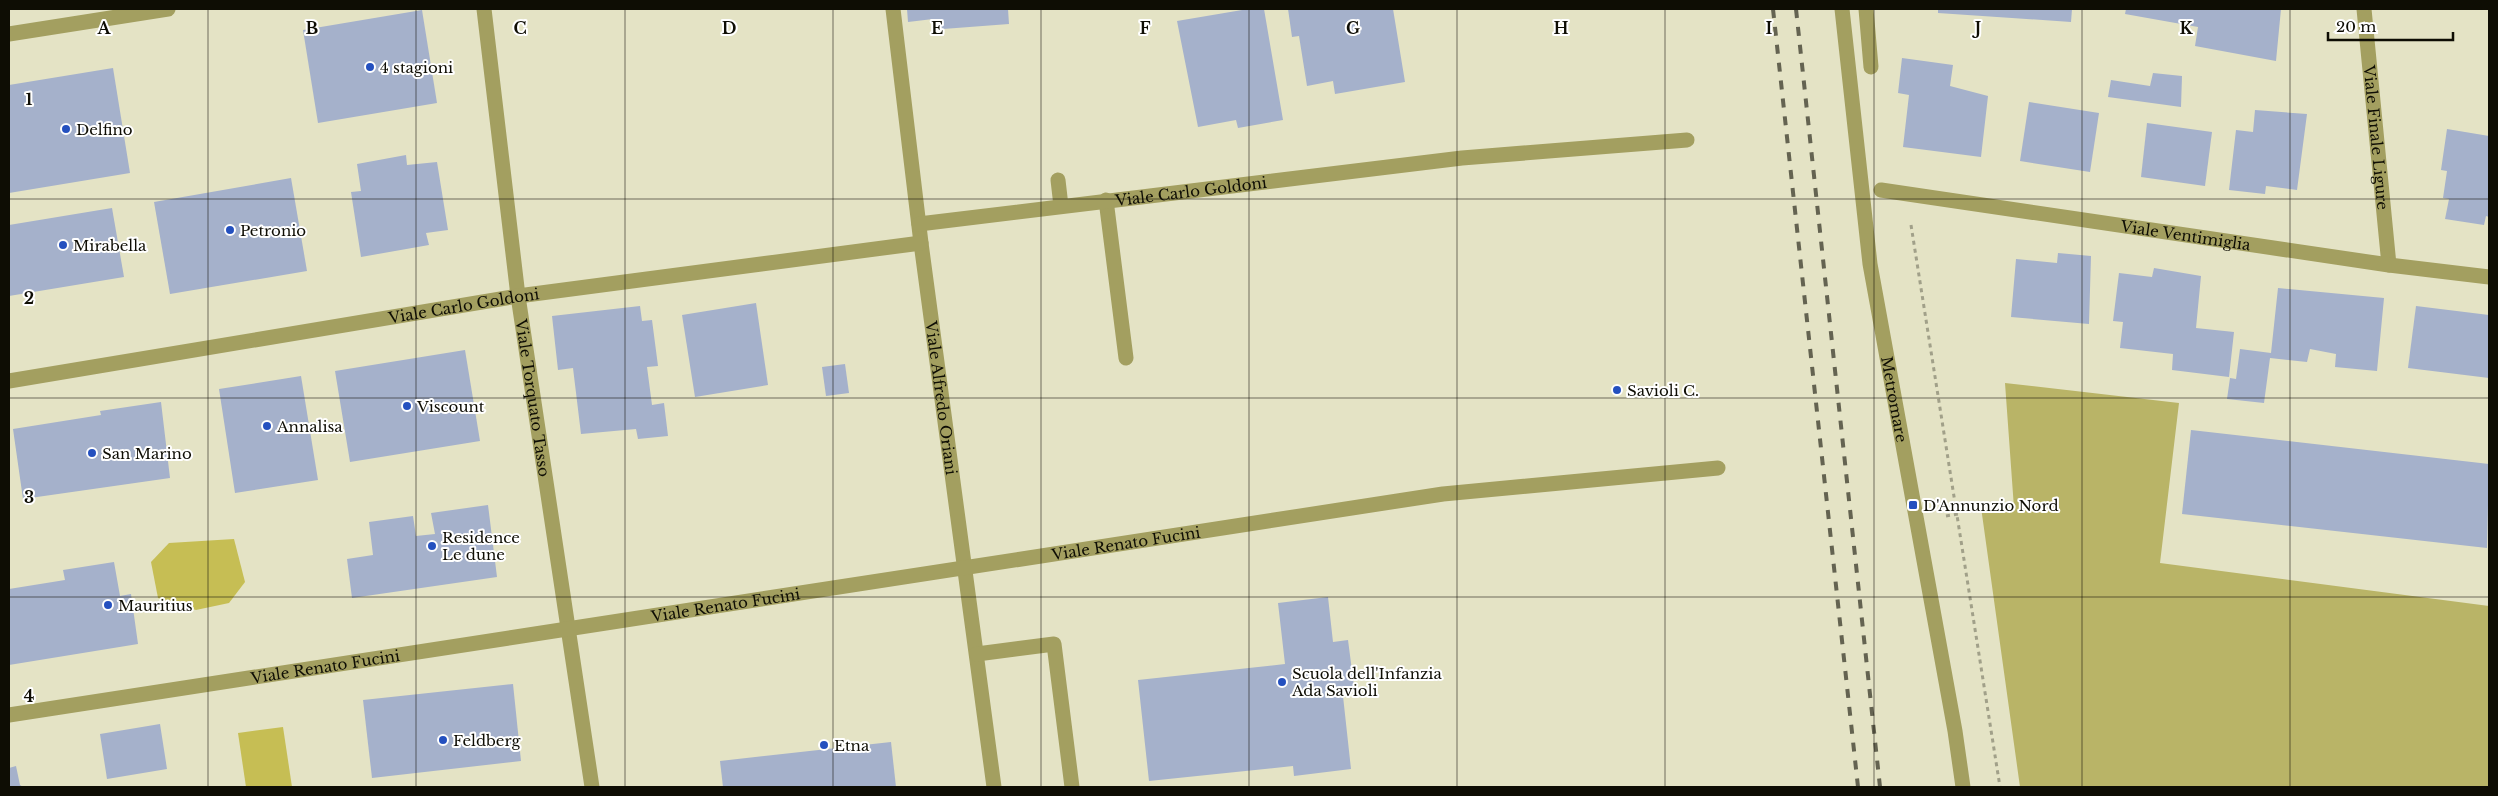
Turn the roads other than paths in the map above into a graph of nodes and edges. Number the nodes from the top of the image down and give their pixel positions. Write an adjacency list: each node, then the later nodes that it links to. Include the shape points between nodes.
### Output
1 (168, 9): 7 (street)
2 (484, 9): 18 (street, Viale Torquato Tasso)
3 (893, 9): 14 (street, Viale Alfredo Oriani)
4 (1842, 9): 29 (street, Metromare, via 1870,264)
5 (1866, 9): 8 (street)
6 (2364, 9): 16 (street, Viale Finale Ligure)
7 (9, 34)
8 (1871, 67)
9 (1687, 140): 12 (street, Viale Carlo Goldoni, via 1462,158)
10 (1058, 180): 13 (street)
11 (1881, 190): 16 (street, Viale Ventimiglia)
12 (1106, 200): 13 (street, Viale Carlo Goldoni); 19 (street)
13 (1061, 206): 14 (street, Viale Carlo Goldoni)
14 (919, 224): 15 (street, Viale Alfredo Oriani)
15 (921, 243): 18 (street, Viale Carlo Goldoni); 22 (street, Viale Alfredo Oriani)
16 (2389, 265): 17 (street, Viale Ventimiglia)
17 (2489, 278)
18 (518, 296): 20 (street, Viale Carlo Goldoni); 23 (street, Viale Torquato Tasso)
19 (1126, 358)
20 (9, 381)
21 (1718, 468): 22 (street, Viale Renato Fucini, via 1443,494)
22 (966, 568): 23 (street, Viale Renato Fucini); 24 (street, Viale Alfredo Oriani)
23 (568, 629): 25 (street, Viale Renato Fucini); 26 (street, Viale Torquato Tasso)
24 (978, 654): 27 (street, Viale Alfredo Oriani); 28 (street, via 1054,644)
25 (9, 716)
26 (592, 787)
27 (994, 787)
28 (1072, 787)
29 (1963, 787)

